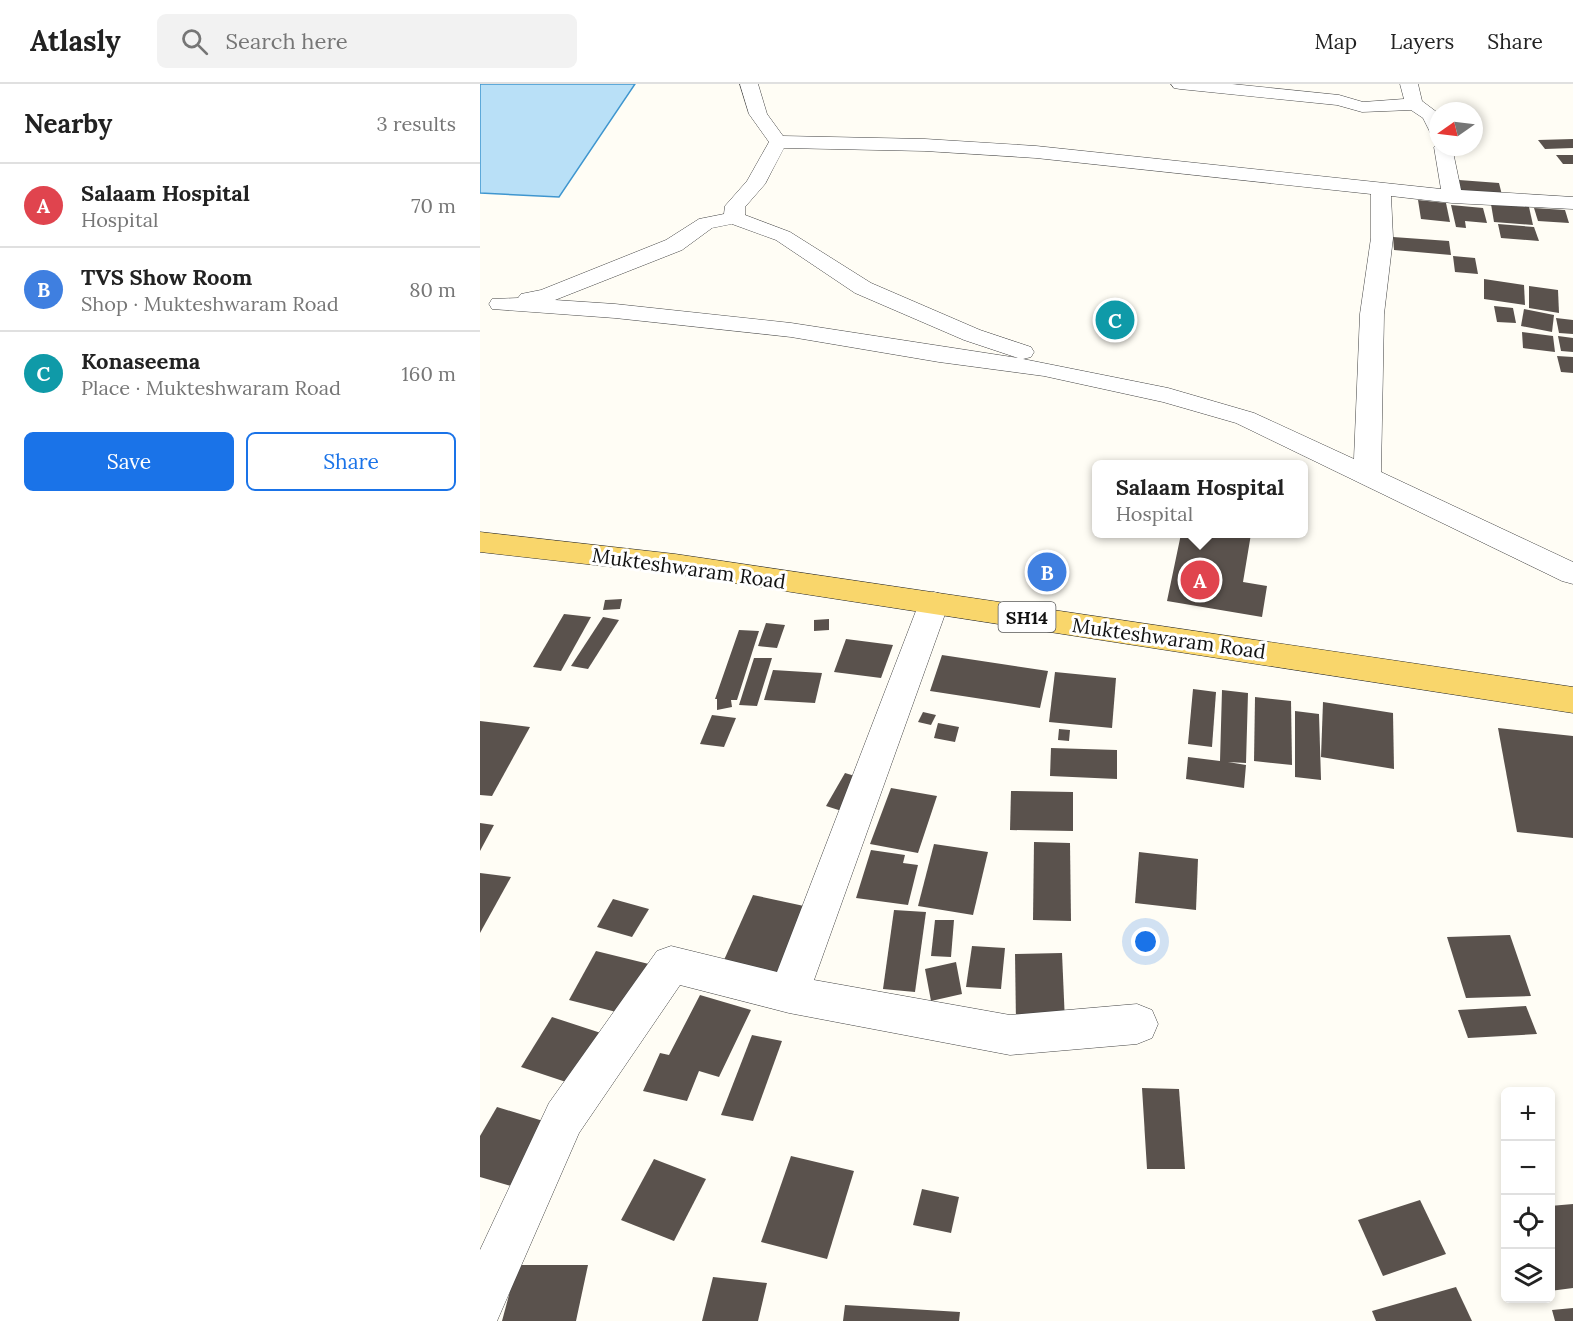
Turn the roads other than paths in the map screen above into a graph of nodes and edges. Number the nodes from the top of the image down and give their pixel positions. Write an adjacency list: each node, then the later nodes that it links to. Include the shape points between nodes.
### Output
1 (749, 84): 6 (street, via 758,114)
2 (1180, 84): 4 (street, via 1339,100 1362,107)
3 (1409, 84): 4 (street)
4 (1413, 104): 5 (street)
5 (1429, 113)
6 (778, 142): 8 (street, via 1073,155); 11 (street, via 755,184 735,206)
7 (1445, 156): 9 (street)
8 (1381, 191): 9 (street); 14 (street, via 1382,238 1372,314)
9 (1452, 197): 10 (street)
10 (1573, 203)
11 (734, 218): 12 (street, via 706,222 674,245 546,296); 13 (street, via 783,236 863,288 922,314)
12 (490, 304): 13 (street, via 615,311 791,330)
13 (1112, 383): 14 (street, via 1245,418)
14 (1367, 476): 16 (street)
15 (480, 542): 17 (main road, Mukteshwaram Road / SH14, via 675,564)
16 (1573, 574)
17 (934, 603): 18 (main road, Mukteshwaram Road / SH14); 19 (street)
18 (1573, 700)
19 (789, 994): 20 (street, via 1010,1035); 21 (street, via 671,964 564,1118)
20 (1137, 1024)
21 (480, 1304)

